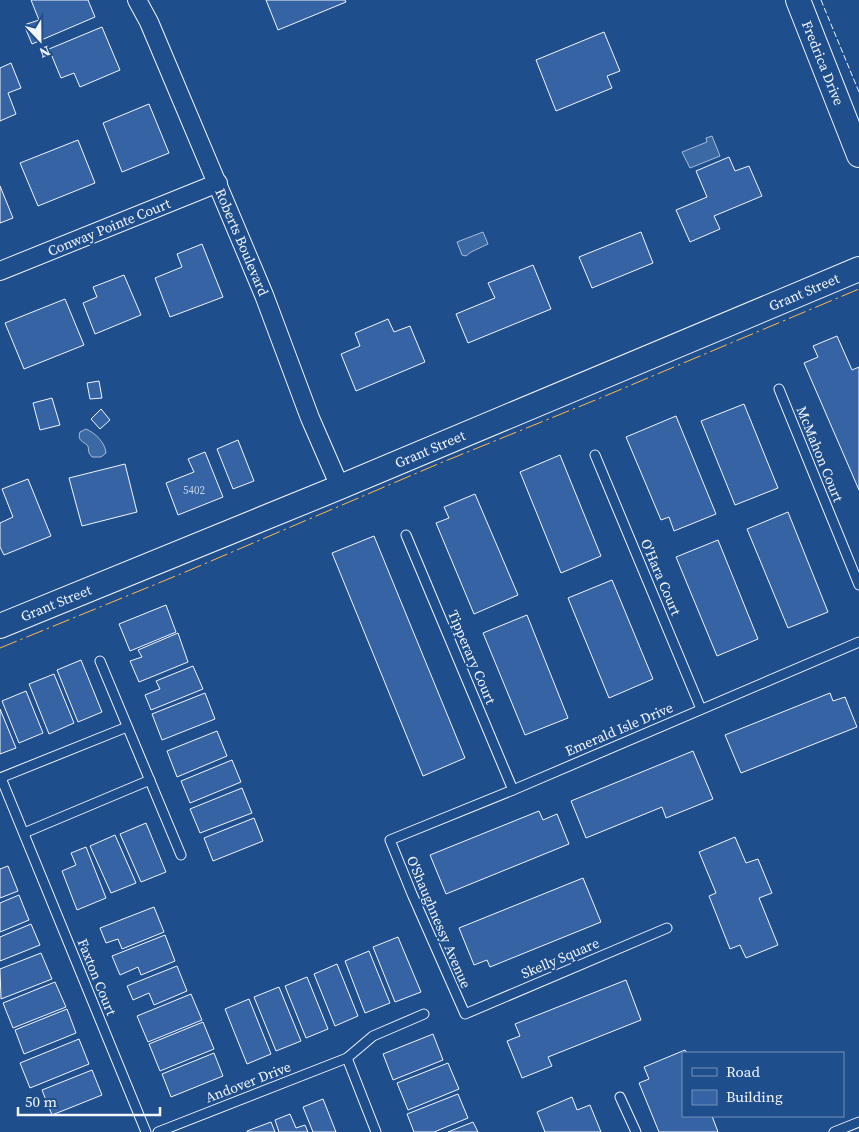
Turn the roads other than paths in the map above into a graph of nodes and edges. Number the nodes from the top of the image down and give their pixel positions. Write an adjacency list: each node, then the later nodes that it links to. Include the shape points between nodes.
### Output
1 (137, 0): 4 (street, Roberts Boulevard)
2 (798, 0): 3 (street, Fredrica Drive)
3 (859, 155)
4 (218, 183): 6 (street, Conway Pointe Court); 9 (street, Roberts Boulevard)
5 (859, 269): 9 (street, Grant Street)
6 (0, 271)
7 (779, 389): 11 (lane, McMahon Court)
8 (596, 455): 15 (lane, O'Hara Court)
9 (340, 488): 12 (street, Grant Street)
10 (406, 535): 19 (lane, Tipperary Court)
11 (859, 585)
12 (0, 626)
13 (859, 642): 15 (lane, Emerald Isle Drive)
14 (100, 661): 16 (lane)
15 (701, 709): 19 (lane, Emerald Isle Drive)
16 (128, 727): 17 (lane, Faxton Court); 18 (lane)
17 (0, 778): 20 (lane, Faxton Court)
18 (150, 780): 20 (lane); 22 (lane)
19 (513, 790): 21 (lane, Emerald Isle Drive)
20 (24, 833): 29 (lane, Faxton Court)
21 (390, 840): 25 (lane, O'Shaughnessy Avenue)
22 (181, 855)
23 (667, 928): 25 (lane, Skelly Square)
24 (424, 1014): 26 (lane, Andover Drive, via 373,1036)
25 (464, 1014)
26 (347, 1058): 30 (lane, Andover Drive); 31 (lane)
27 (620, 1097): 32 (lane)
28 (859, 1122): 33 (lane)
29 (146, 1132)
30 (158, 1132)
31 (376, 1132)
32 (636, 1132)
33 (834, 1132)

